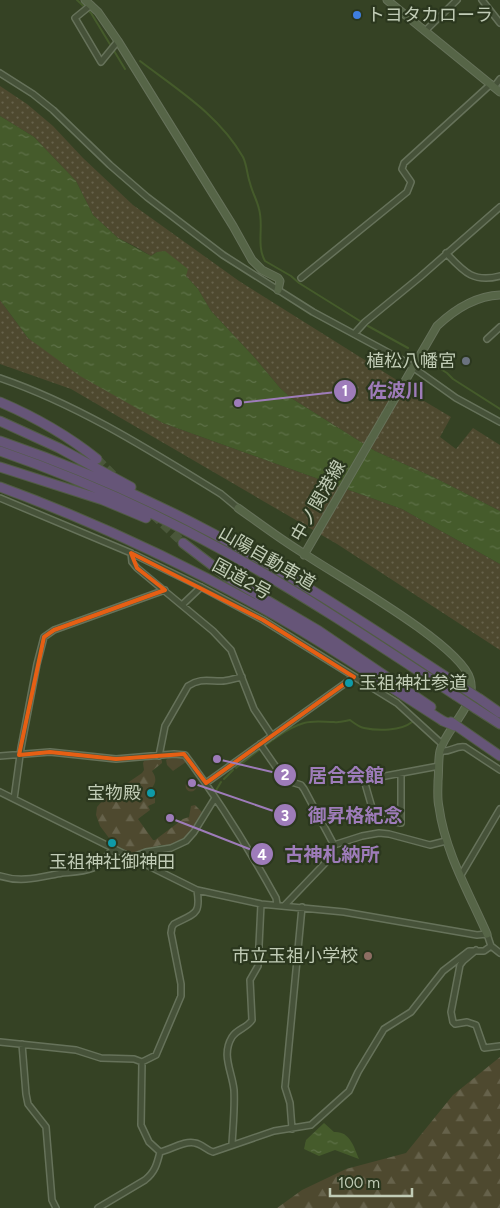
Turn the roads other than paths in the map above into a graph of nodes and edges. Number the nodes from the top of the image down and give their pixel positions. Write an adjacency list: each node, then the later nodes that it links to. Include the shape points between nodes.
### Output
1 (387, 0): 6 (main road)
2 (457, 0): 6 (street)
3 (482, 0): 5 (street)
4 (88, 5): 7 (main road); 7 (street, via 75,18 101,62)
5 (500, 23)
6 (425, 31): 10 (main road)
7 (114, 45): 15 (main road, via 234,226 252,260 262,270 278,278)
8 (0, 73): 15 (street, via 53,110 110,165 169,215)
9 (500, 79): 10 (street)
10 (495, 88): 14 (street, via 404,163 402,169 411,182 407,192)
11 (500, 206): 12 (street)
12 (446, 253): 13 (street, via 477,279); 18 (street)
13 (500, 276)
14 (301, 278)
15 (278, 290): 18 (street)
16 (500, 295): 20 (main road, 中ノ関港線, via 473,301 447,317 437,326)
17 (500, 327): 19 (street)
18 (354, 334): 20 (street)
19 (487, 339)
20 (412, 367): 24 (street, via 440,389); 36 (main road, 中ノ関港線)
21 (0, 378): 31 (street, via 87,415 222,494)
22 (0, 402): 27 (highway, via 52,427)
23 (0, 422): 32 (highway, via 59,448 162,503)
24 (500, 422)
25 (0, 441): 32 (highway, 山陽自動車道, via 87,474)
26 (0, 451): 34 (highway, 山陽自動車道, via 89,486)
27 (97, 459)
28 (0, 467): 34 (highway, via 103,500)
29 (0, 487): 44 (highway, 国道2号, via 89,522 200,574 294,626 442,721)
30 (0, 498): 35 (street)
31 (238, 508): 36 (main road)
32 (179, 516): 42 (highway, 山陽自動車道, bridge, via 305,587)
33 (183, 543): 44 (highway, 国道2号, via 229,578 388,676)
34 (225, 551): 43 (highway, 山陽自動車道, bridge, via 335,617)
35 (130, 553): 37 (street); 38 (street, via 137,568)
36 (304, 554): 44 (main road, 中ノ関港線, via 390,608 460,662 468,672 471,686 469,700)
37 (202, 587): 39 (street); 40 (street)
38 (165, 590): 39 (street); 48 (street, via 54,630 44,637)
39 (182, 605): 41 (street, via 231,650)
40 (354, 676): 45 (street); 47 (street, via 397,703)
41 (242, 677): 45 (street, via 254,708); 50 (street, via 203,680 188,686 164,726)
42 (500, 713)
43 (500, 724)
44 (455, 726): 47 (main road, 中ノ関港線); 51 (highway, 国道2号)
45 (272, 736): 46 (street)
46 (260, 744): 55 (street); 61 (street, via 285,780 304,789)
47 (441, 748): 52 (main road); 53 (street, via 447,752 465,747)
48 (19, 755): 49 (street); 50 (street, via 50,752 116,760); 58 (street)
49 (0, 756)
50 (159, 756): 55 (street, via 185,755)
51 (500, 756)
52 (439, 766): 54 (street); 60 (main road, via 438,805)
53 (500, 770)
54 (401, 773): 54 (street, via 402,823 375,818 364,780)
55 (206, 783): 57 (street)
56 (0, 792): 58 (street)
57 (215, 798): 63 (street, via 186,841); 68 (street, via 257,863)
58 (14, 799): 62 (street)
59 (500, 809): 64 (street)
60 (446, 841): 61 (street, via 430,845 379,833); 64 (main road)
61 (334, 845): 69 (street, via 328,859)
62 (114, 849): 63 (street); 65 (street, via 94,867 83,871 33,879)
63 (130, 858): 66 (street)
64 (461, 875): 71 (main road)
65 (0, 876)
66 (197, 890): 67 (street); 78 (street, via 197,912 174,924 171,933 181,996 158,1052)
67 (261, 904): 68 (street); 80 (street, via 258,966 250,980 252,1020 232,1037 227,1050 234,1089)
68 (277, 904): 69 (street)
69 (284, 905): 70 (street)
70 (302, 907): 71 (street); 79 (street, via 285,1087)
71 (487, 934): 72 (street)
72 (491, 946): 73 (street, via 484,951); 74 (street)
73 (476, 950): 77 (street, via 460,965 452,1018 455,1024 472,1022 476,1025 484,1048); 79 (street, via 468,951 443,971 411,1012 384,1029 345,1096 311,1125)
74 (500, 953)
75 (0, 1042): 76 (street)
76 (22, 1044): 78 (street); 82 (street, via 28,1104 46,1127 52,1200)
77 (500, 1046)
78 (142, 1062): 81 (street, via 141,1125 149,1142)
79 (292, 1129): 80 (street)
80 (232, 1144): 81 (street, via 213,1152 195,1143)
81 (160, 1152): 83 (street, via 151,1175)
82 (56, 1208)
83 (98, 1208)

